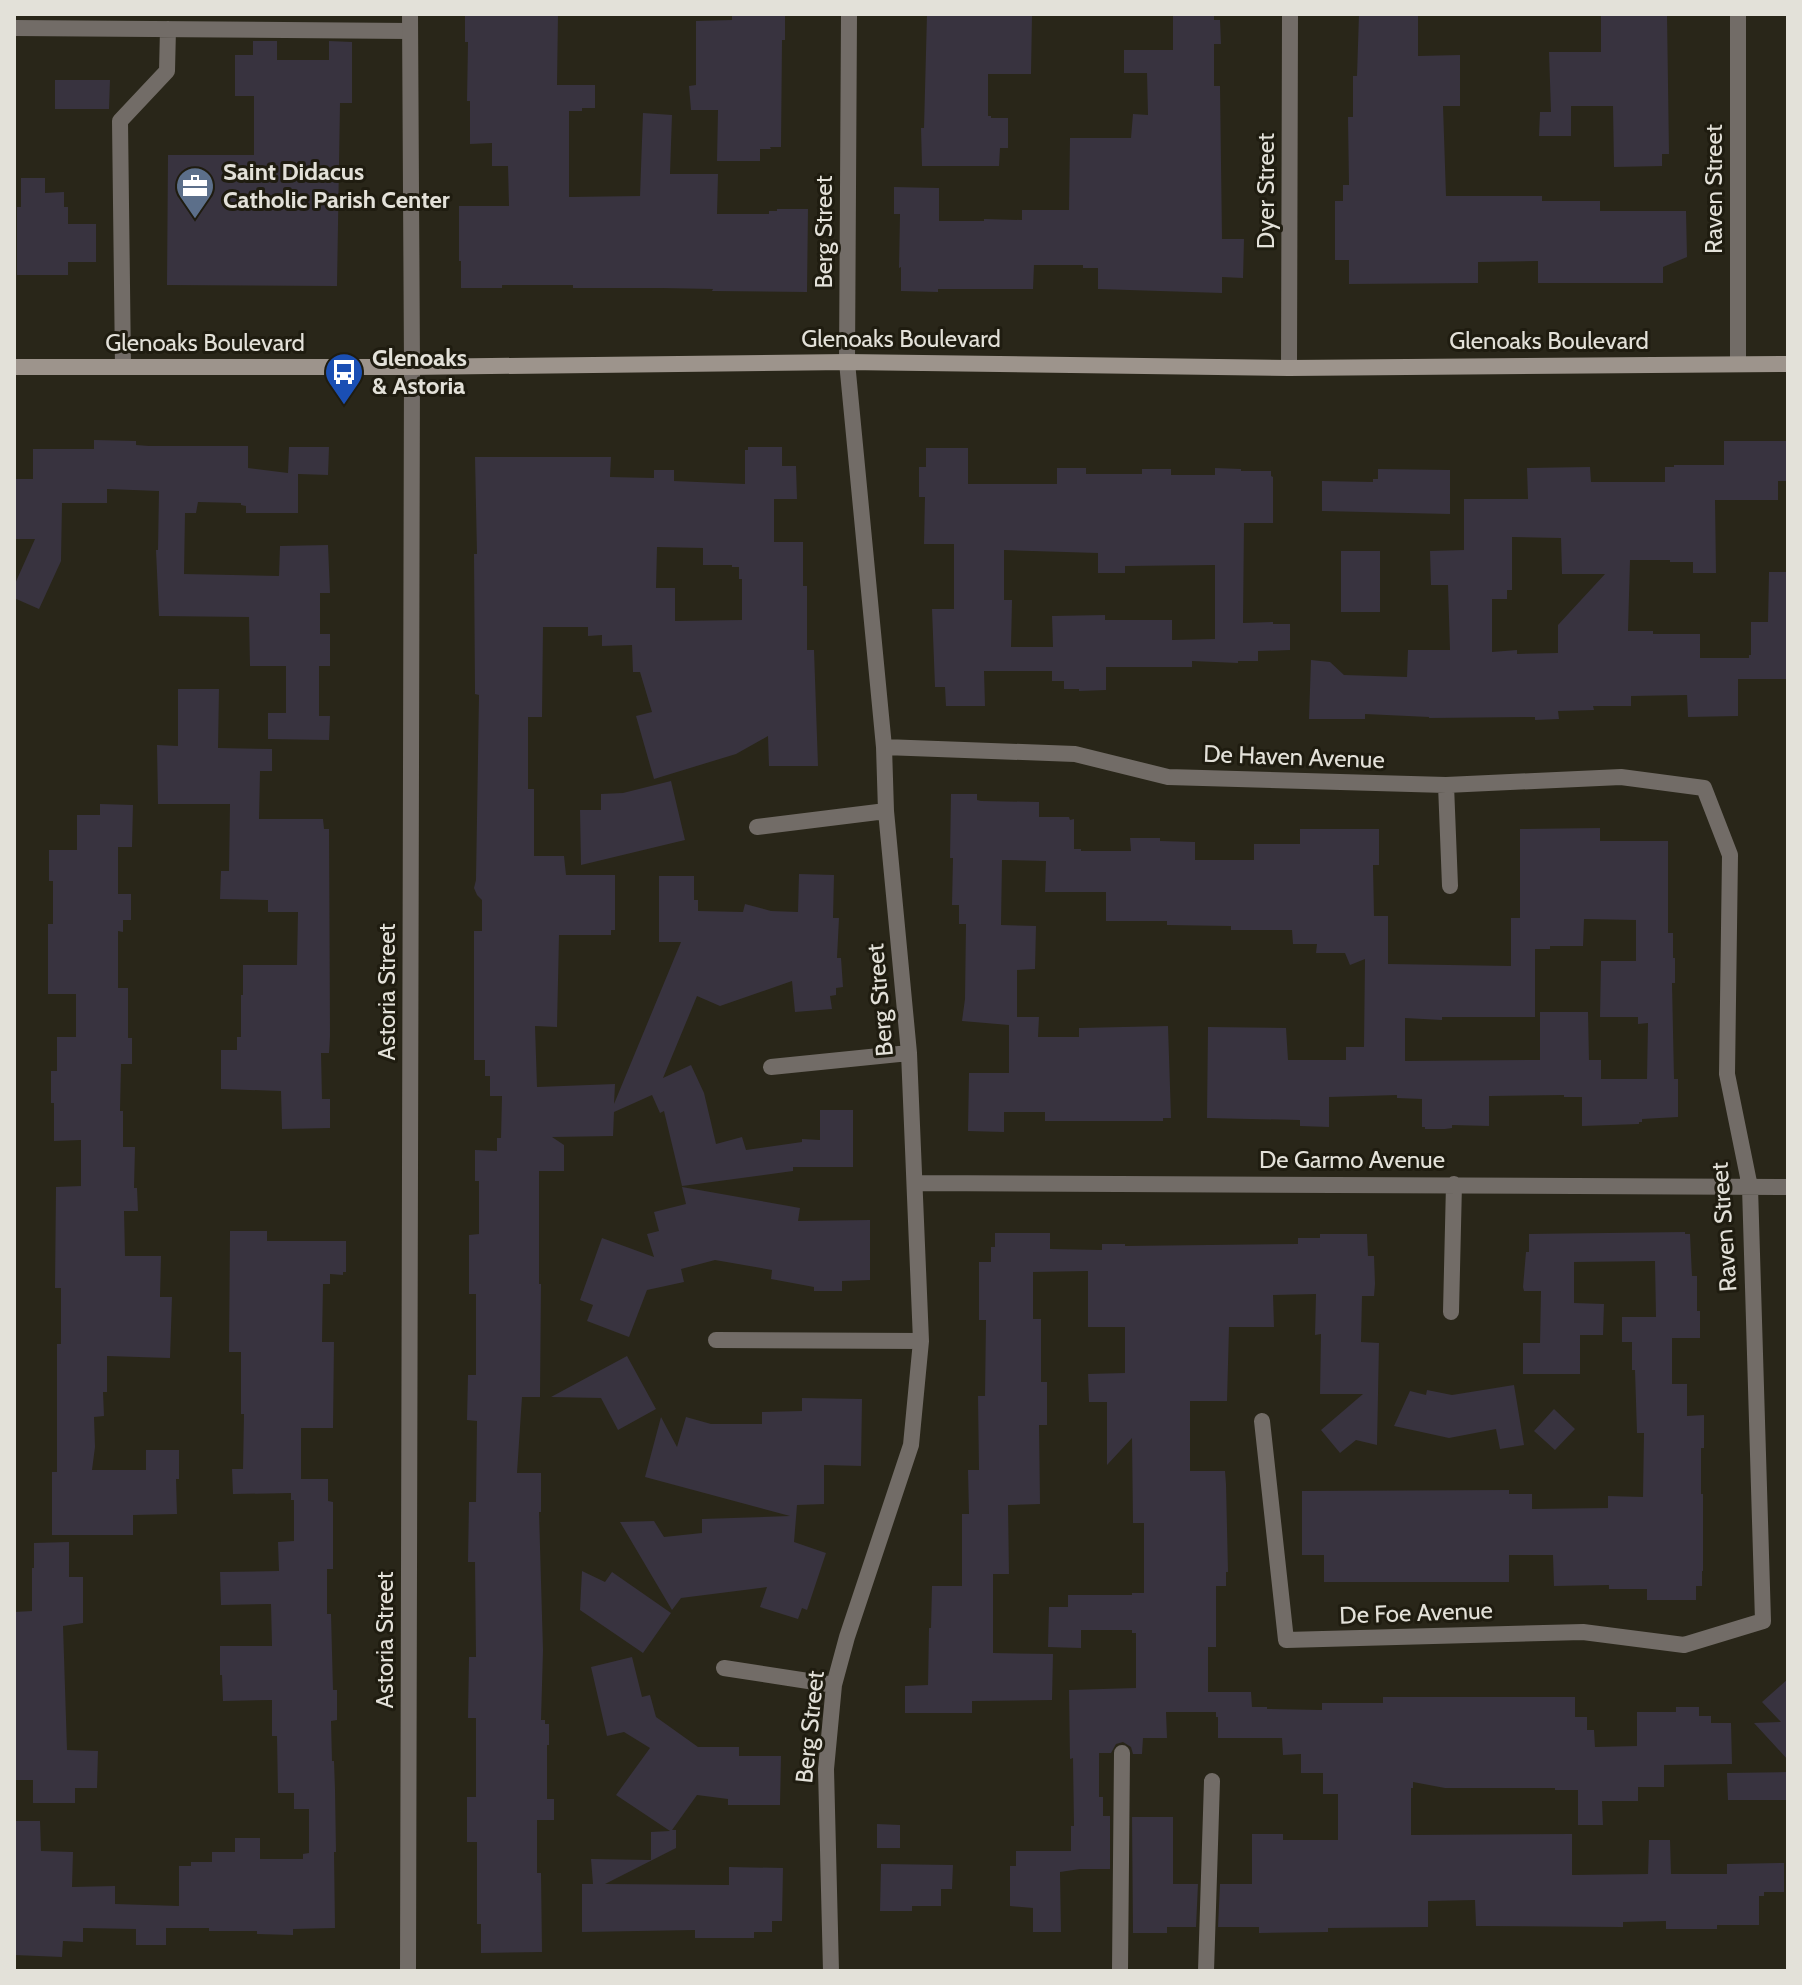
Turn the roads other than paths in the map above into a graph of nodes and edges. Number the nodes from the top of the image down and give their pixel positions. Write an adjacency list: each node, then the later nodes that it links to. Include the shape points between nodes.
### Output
1 (849, 14): 8 (street, Berg Street)
2 (1290, 14): 14 (street, Dyer Street)
3 (1738, 14): 9 (street, Raven Street)
4 (229, 22): 5 (street); 7 (street)
5 (410, 22): 13 (street, Astoria Street)
6 (14, 28): 7 (street)
7 (168, 29): 12 (street, via 167,71 120,121)
8 (847, 362): 13 (main road, Glenoaks Boulevard); 14 (main road, Glenoaks Boulevard); 15 (street, Berg Street)
9 (1738, 364): 10 (main road, Glenoaks Boulevard); 14 (main road, Glenoaks Boulevard)
10 (1788, 364)
11 (14, 367): 12 (main road, Glenoaks Boulevard)
12 (123, 367): 13 (main road, Glenoaks Boulevard)
13 (412, 367): 36 (street, Astoria Street)
14 (1289, 368)
15 (884, 747): 16 (street, De Haven Avenue, via 1075,754 1168,777); 18 (street, Berg Street)
16 (1446, 785): 17 (street, De Haven Avenue, via 1621,777); 20 (street)
17 (1704, 788): 25 (street, Raven Street, via 1730,855 1727,1074)
18 (886, 811): 19 (street); 21 (street, Berg Street)
19 (757, 827)
20 (1450, 886)
21 (909, 1053): 22 (street); 23 (street, Berg Street)
22 (771, 1067)
23 (915, 1183): 24 (street, De Garmo Avenue); 29 (street, Berg Street)
24 (1454, 1184): 25 (street, De Garmo Avenue); 27 (street)
25 (1750, 1187): 26 (street, De Garmo Avenue); 31 (street, Raven Street)
26 (1788, 1187)
27 (1451, 1312)
28 (716, 1340): 29 (street)
29 (921, 1341): 33 (street, Berg Street, via 911,1445)
30 (1262, 1421): 31 (street, De Foe Avenue, via 1286,1640 1583,1632 1684,1645)
31 (1763, 1621)
32 (724, 1668): 33 (street)
33 (834, 1685): 37 (street, Berg Street, via 826,1769)
34 (1122, 1753): 38 (street)
35 (1212, 1781): 39 (street)
36 (408, 1971)
37 (831, 1971)
38 (1120, 1971)
39 (1206, 1971)

